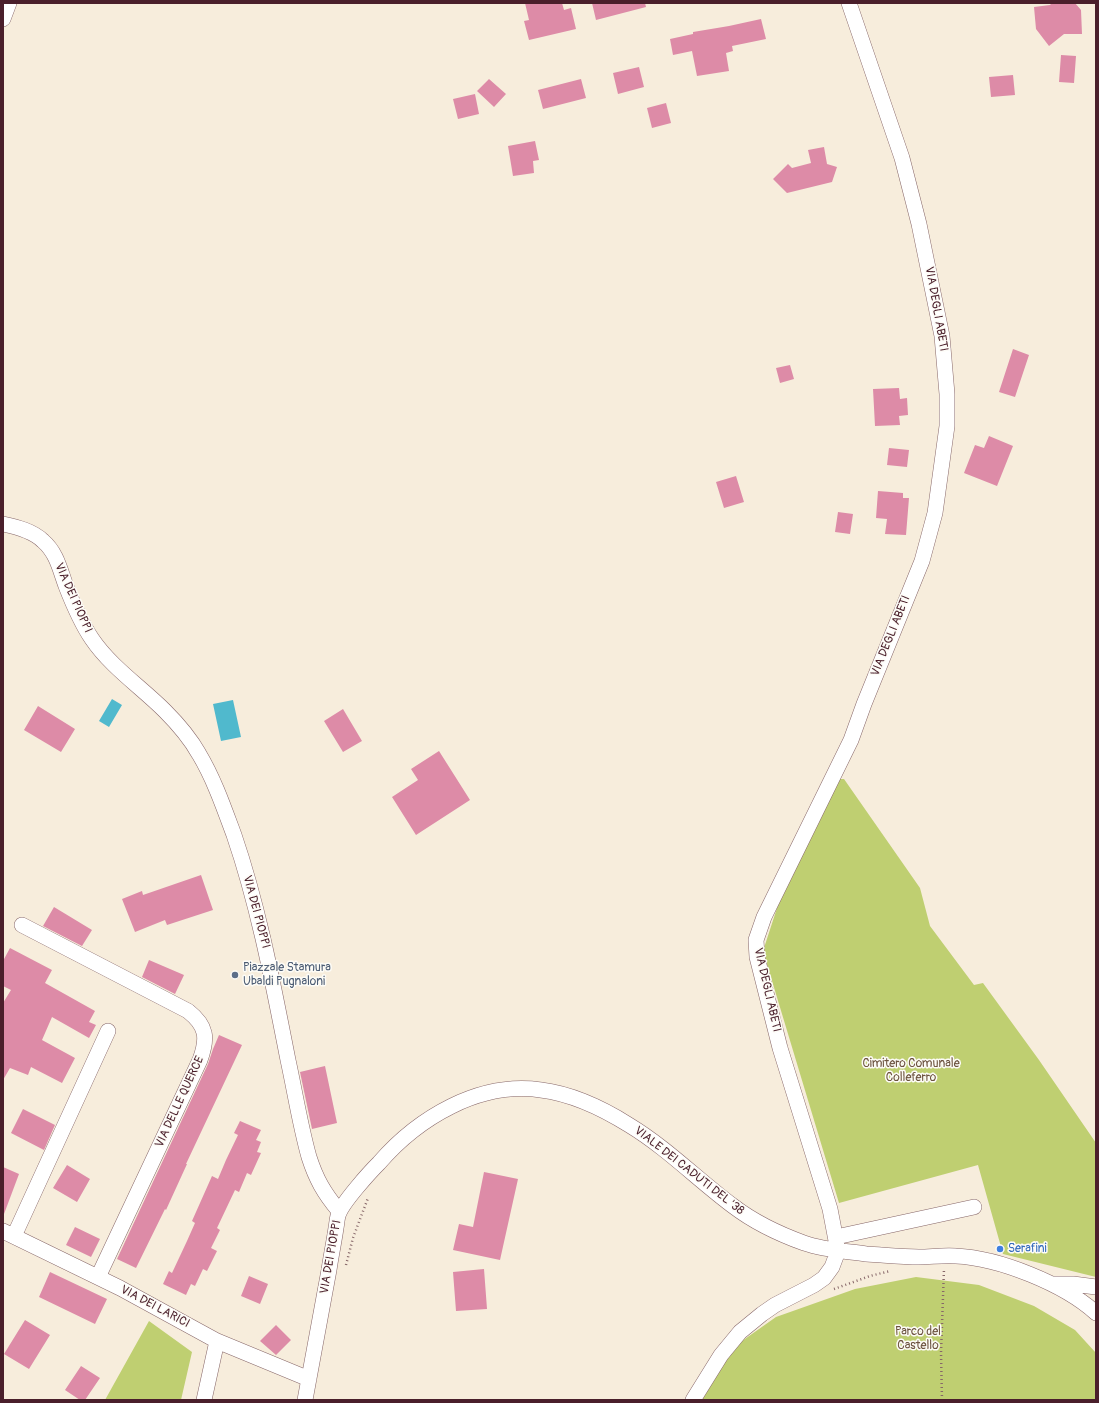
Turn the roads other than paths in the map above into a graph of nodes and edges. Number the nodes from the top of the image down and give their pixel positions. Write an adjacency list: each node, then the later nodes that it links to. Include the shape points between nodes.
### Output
1 (9, 3): 3 (street)
2 (849, 3): 10 (street, VIA DEGLI ABETI, via 912,195 940,323 947,407 945,442 934,513 922,561 851,740 764,917 756,940 757,957 772,1020 827,1196)
3 (3, 18)
4 (3, 524): 8 (street, VIA DEI PIOPPI, via 29,532 49,547 81,619 94,641 118,668 175,722 192,743 204,765 231,829 258,916 309,1157 324,1192)
5 (22, 925): 11 (street, VIA DELLE QUERCE, via 188,1011 199,1021 205,1032 205,1044 200,1060)
6 (108, 1031): 9 (street)
7 (974, 1207): 10 (street)
8 (340, 1211): 10 (street, VIALE DEI CADUTI DEL '38, via 384,1157 427,1120 476,1097 504,1090 529,1089 564,1095 602,1109 662,1147 724,1199 766,1226 822,1248); 16 (street, VIA DEI PIOPPI)
9 (9, 1234): 11 (street, VIA DEI LARICI)
10 (837, 1244): 12 (street, VIALE DEI CADUTI DEL '38, via 944,1263 967,1257 992,1262); 19 (street, via 832,1267 824,1278 762,1314 740,1332 721,1355)
11 (98, 1277): 15 (street, VIA DEI LARICI)
12 (1051, 1284): 13 (street); 14 (street, VIALE DEI CADUTI DEL '38, via 1074,1296)
13 (1096, 1288)
14 (1096, 1313)
15 (217, 1340): 16 (street, VIA DEI LARICI); 17 (street)
16 (309, 1379): 18 (street, VIA DEI PIOPPI)
17 (204, 1400)
18 (305, 1400)
19 (693, 1400)

